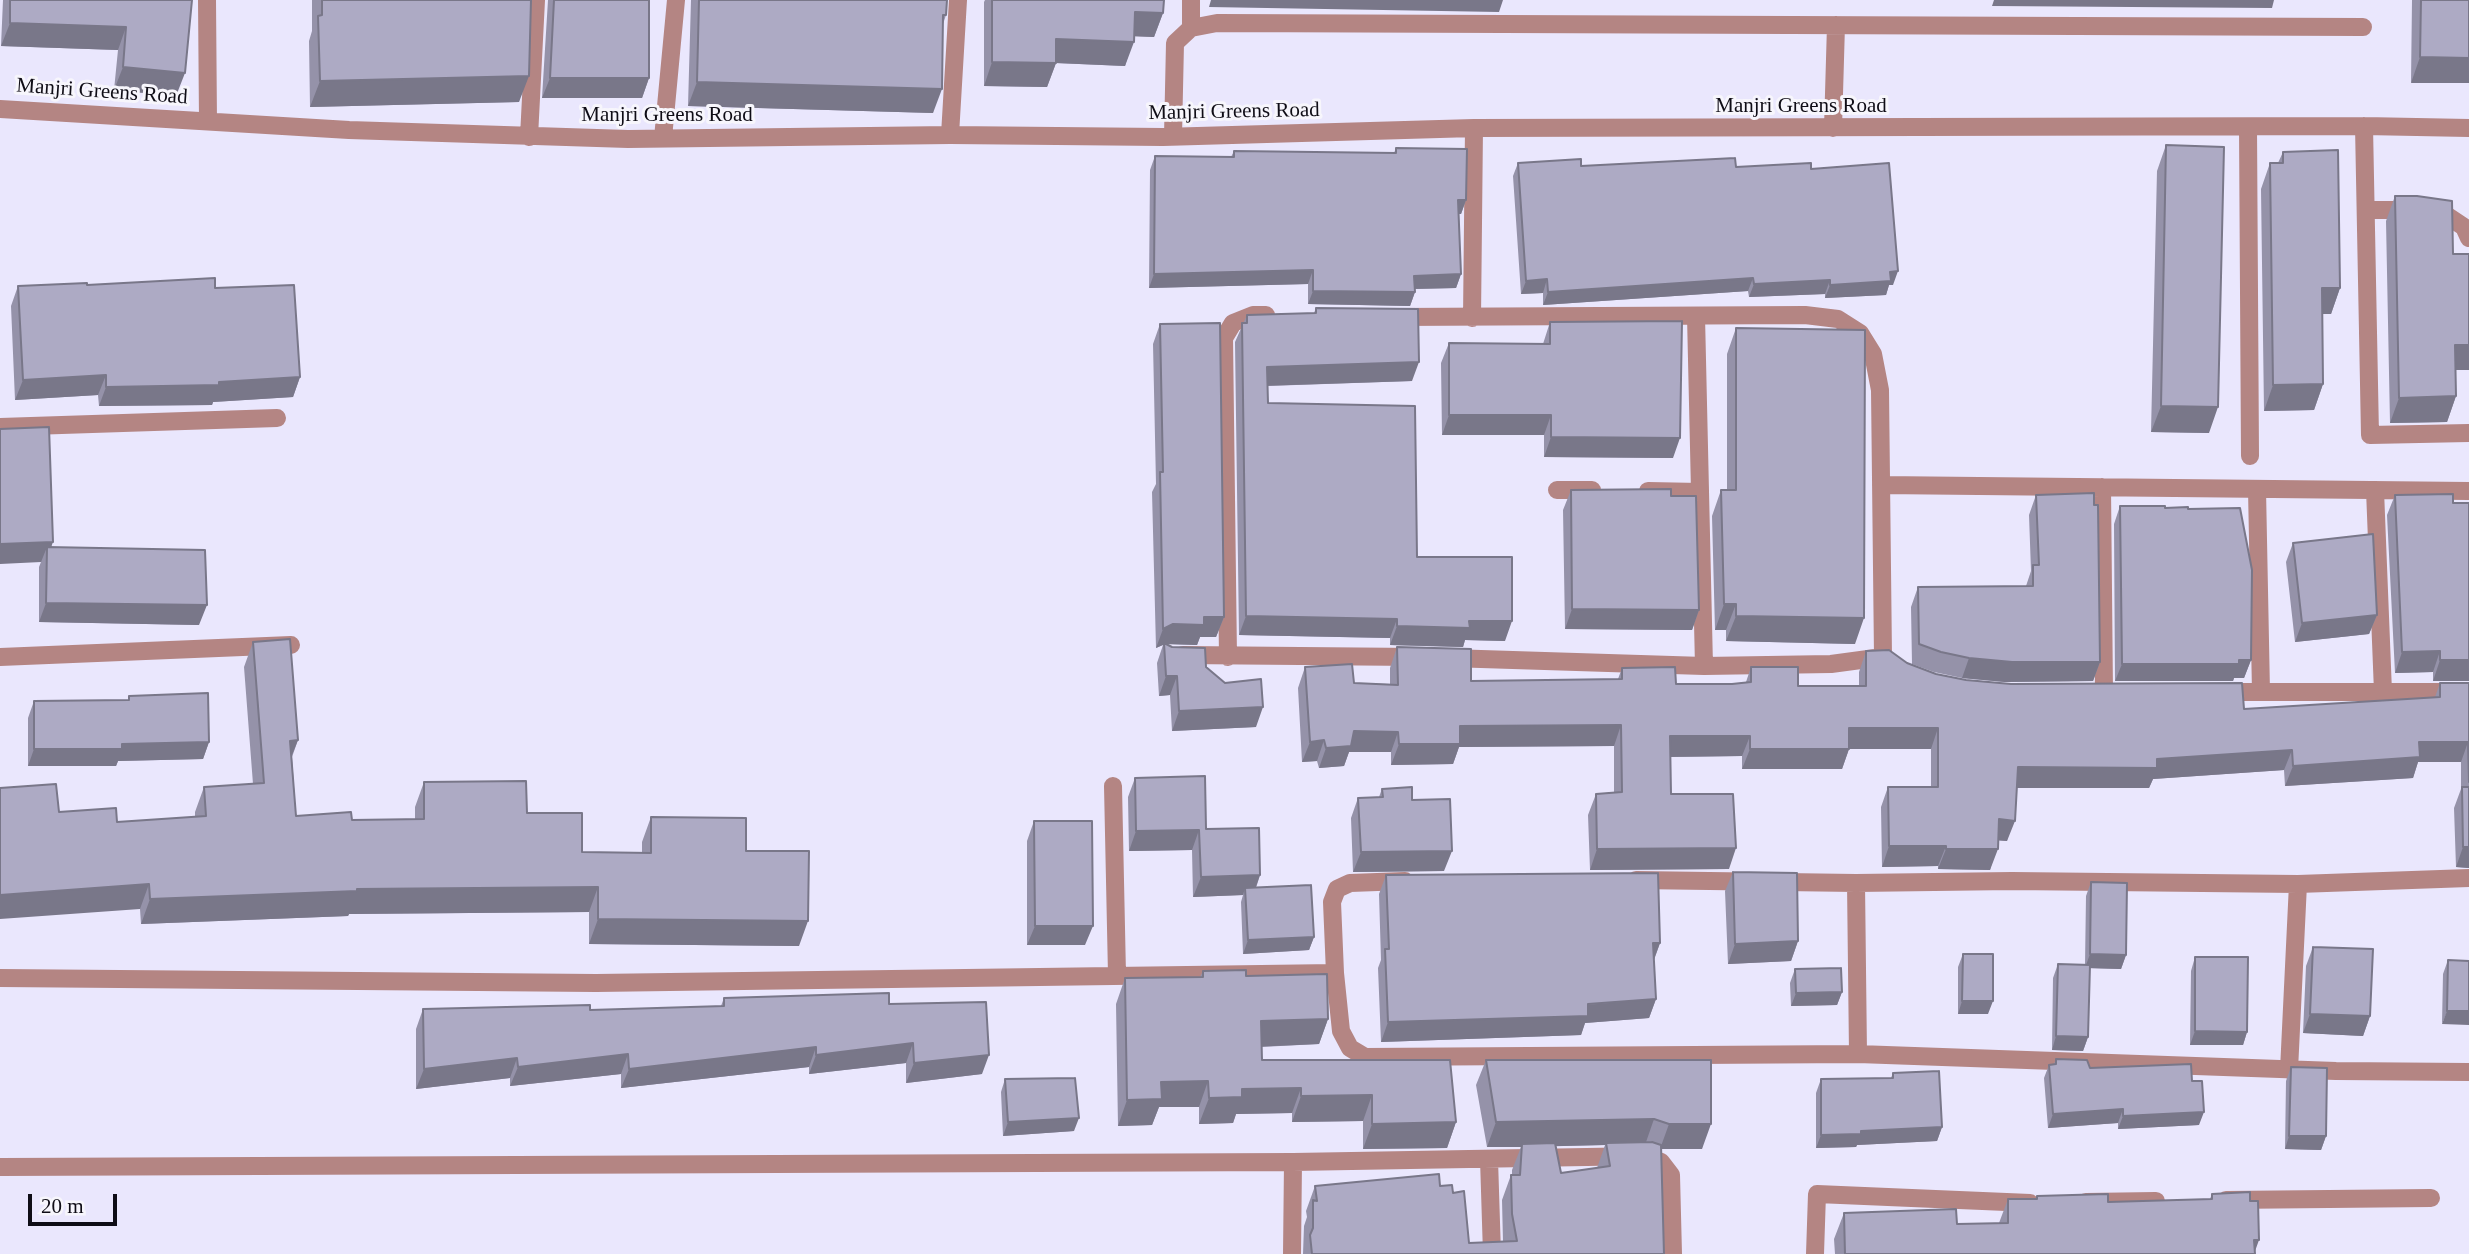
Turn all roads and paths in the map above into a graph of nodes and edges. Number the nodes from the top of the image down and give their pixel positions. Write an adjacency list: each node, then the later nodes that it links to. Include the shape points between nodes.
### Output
1 (207, 0): 10 (street)
2 (536, 0): 18 (street)
3 (676, 0): 19 (street)
4 (958, 0): 16 (street)
5 (1191, 0): 8 (street)
6 (1836, 25): 7 (street); 8 (street, via 1217,23); 14 (street)
7 (2363, 27)
8 (1191, 28): 17 (street, via 1175,43)
9 (0, 109): 10 (street, Manjri Greens Road)
10 (208, 121): 18 (street, Manjri Greens Road)
11 (2364, 126): 12 (street, Manjri Greens Road); 15 (street, Manjri Greens Road); 20 (street)
12 (2248, 127): 14 (street, Manjri Greens Road); 29 (street)
13 (1474, 128): 14 (street, Manjri Greens Road); 17 (street, Manjri Greens Road); 25 (street)
14 (1833, 128)
15 (2469, 128)
16 (950, 135): 17 (street, Manjri Greens Road); 19 (street, Manjri Greens Road)
17 (1173, 136)
18 (529, 137): 19 (street, Manjri Greens Road)
19 (663, 138)
20 (2366, 210): 21 (street, via 2446,215 2464,227); 28 (street, via 2370,435)
21 (2469, 238)
22 (1281, 316): 42 (street, via 1254,315 1233,323 1224,338)
23 (1696, 316): 25 (street); 30 (street, via 1805,315 1838,319 1860,333 1873,354 1880,390); 38 (street)
24 (1376, 317): 25 (street)
25 (1472, 318)
26 (277, 418): 27 (street)
27 (0, 427)
28 (2469, 433)
29 (2250, 456)
30 (1881, 485): 31 (street); 43 (street, via 1888,661)
31 (2102, 487): 32 (street); 48 (street)
32 (2257, 489): 34 (street); 45 (street)
33 (1557, 490): 35 (street)
34 (2375, 490): 37 (street); 46 (street)
35 (1609, 491)
36 (1635, 491): 38 (street)
37 (2469, 491)
38 (1700, 492): 43 (street)
39 (291, 645): 41 (street)
40 (1165, 654): 42 (street)
41 (0, 657)
42 (1228, 657): 43 (street, via 1378,656)
43 (1704, 666)
44 (2208, 692): 45 (street)
45 (2261, 692): 46 (street)
46 (2383, 692): 47 (street)
47 (2469, 692)
48 (2104, 693)
49 (1113, 786): 56 (street)
50 (2469, 878): 54 (street)
51 (1615, 880): 53 (street)
52 (1425, 881): 55 (street, via 1350,883 1337,889 1332,902)
53 (1856, 883): 54 (street); 58 (street)
54 (2298, 884): 59 (street)
55 (1335, 973): 56 (street); 58 (street, via 1341,1031 1350,1048 1365,1057)
56 (1117, 975): 57 (street, via 596,983)
57 (0, 978)
58 (1858, 1054): 59 (street)
59 (2289, 1070): 60 (street)
60 (2469, 1072)
61 (1489, 1159): 62 (street); 68 (street); 69 (street, via 1645,1156 1661,1162 1671,1175)
62 (1293, 1162): 63 (street); 67 (street)
63 (0, 1167)
64 (2431, 1198): 65 (street)
65 (2213, 1200)
66 (2173, 1201): 70 (street, via 2010,1203 1817,1194)
67 (1292, 1254)
68 (1492, 1254)
69 (1673, 1254)
70 (1815, 1254)

